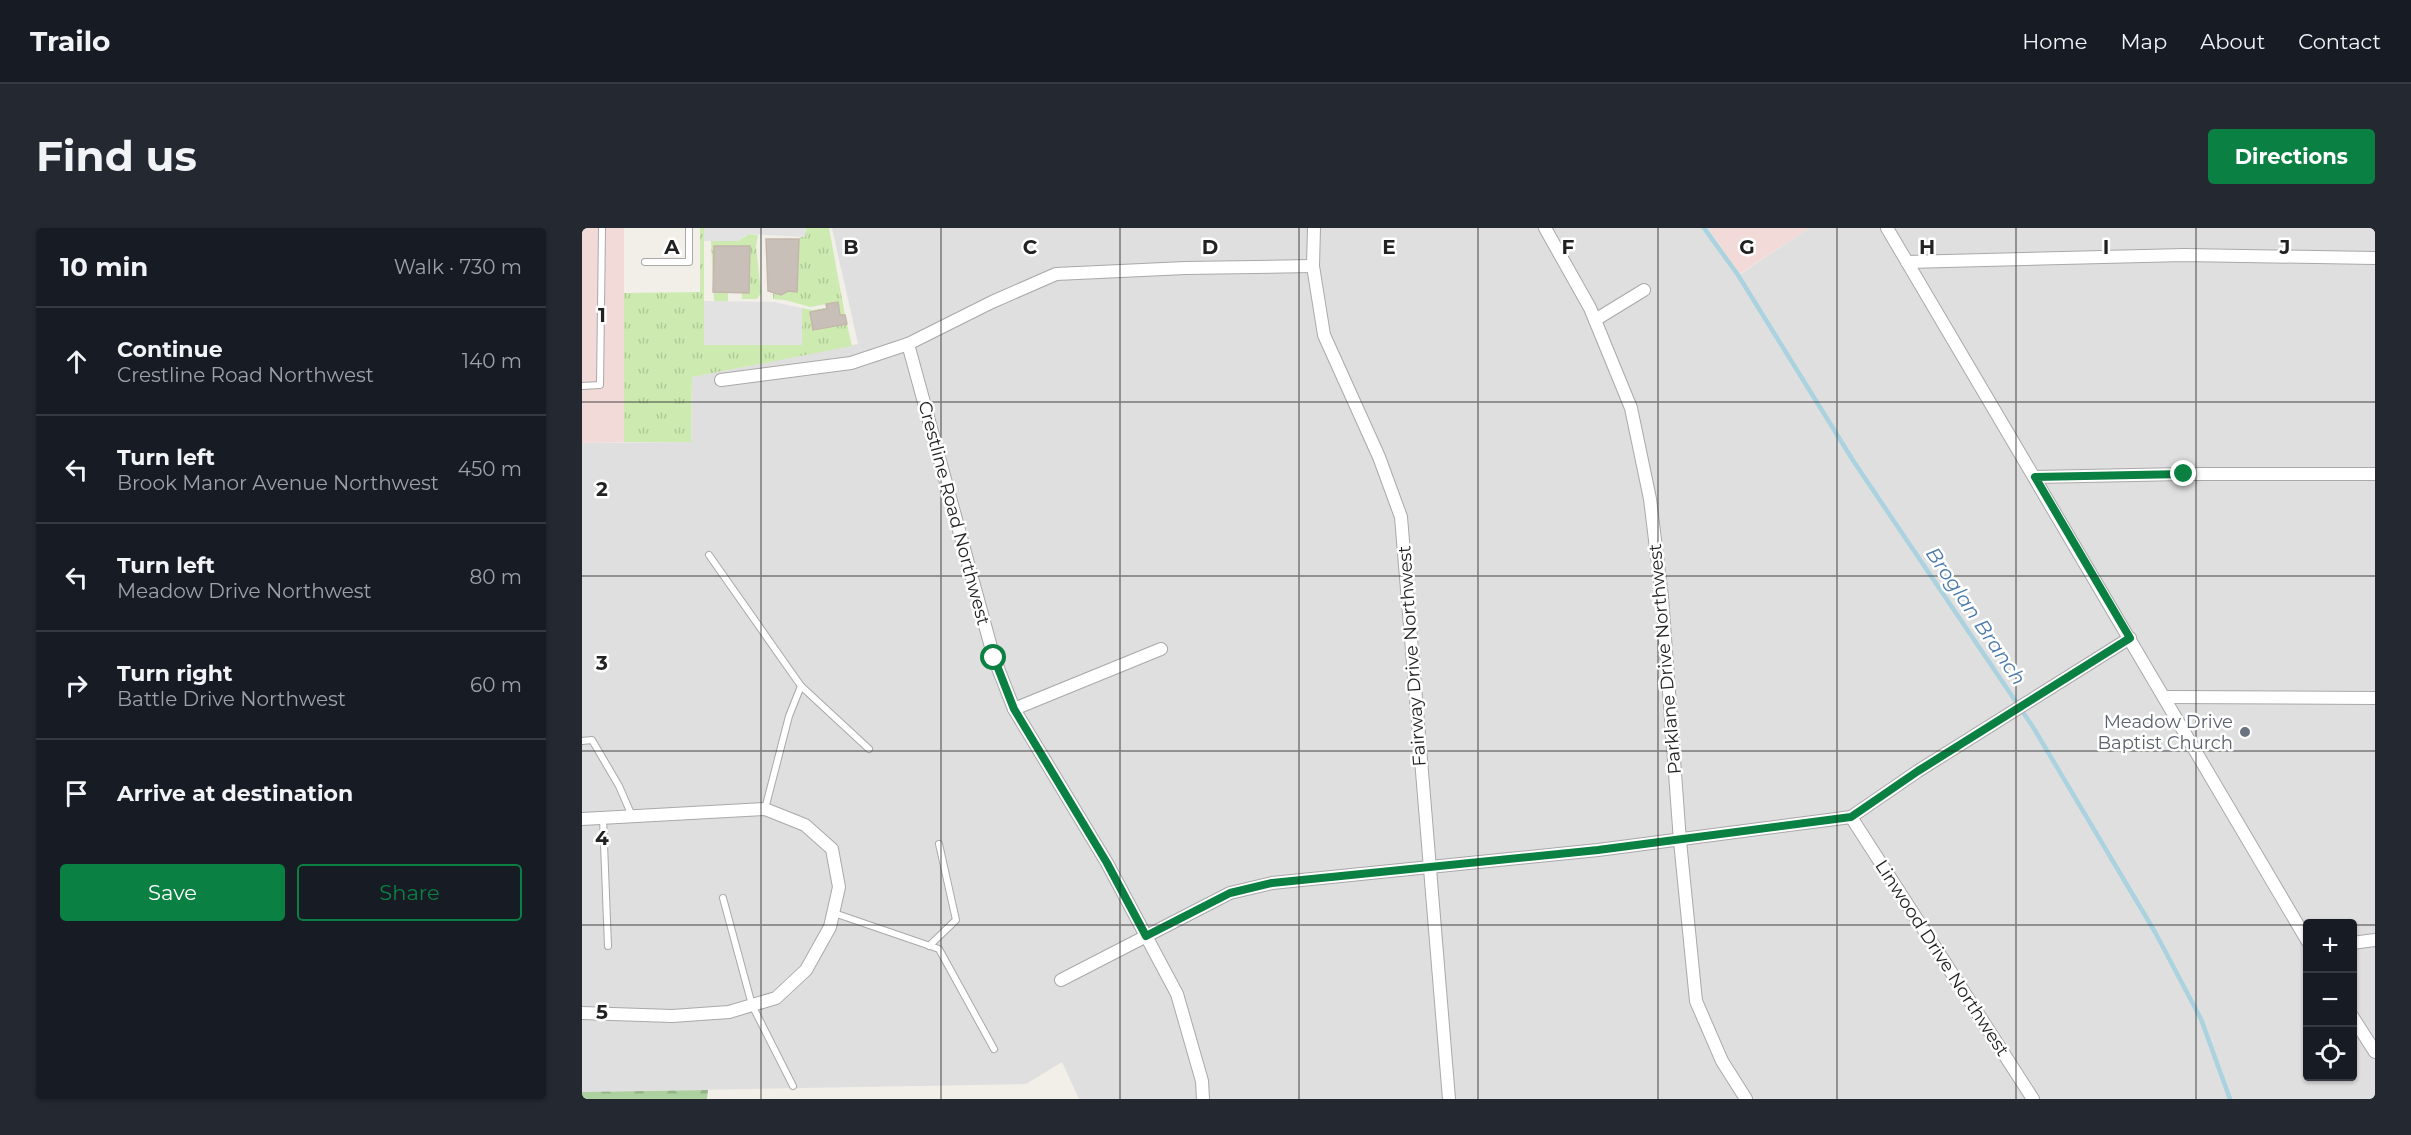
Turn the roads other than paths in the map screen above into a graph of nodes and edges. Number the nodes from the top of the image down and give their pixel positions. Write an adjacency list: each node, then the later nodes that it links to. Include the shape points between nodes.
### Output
1 (602, 228): 14 (lane, via 600,386)
2 (689, 228): 7 (lane, via 689,261)
3 (1314, 228): 9 (street, Fairway Drive Northwest)
4 (1545, 228): 11 (street, Parklane Drive Northwest)
5 (1887, 228): 8 (street)
6 (2375, 258): 8 (street, via 2184,255)
7 (645, 261)
8 (1907, 262): 16 (street)
9 (1313, 266): 12 (street, via 1056,274); 33 (street, Fairway Drive Northwest, via 1324,335 1379,457 1401,517)
10 (1644, 290): 11 (street)
11 (1595, 320): 31 (street, Parklane Drive Northwest, via 1631,408 1650,499 1662,597)
12 (908, 344): 13 (street, via 851,363); 23 (street, Crestline Road Northwest, via 994,658)
13 (722, 380)
14 (582, 386)
15 (2375, 474): 16 (street)
16 (2035, 477): 18 (street)
17 (709, 555): 20 (lane)
18 (2130, 638): 21 (street); 28 (street)
19 (1161, 649): 23 (street)
20 (801, 686): 25 (lane); 26 (lane, via 789,716)
21 (2165, 697): 22 (street); 36 (street)
22 (2375, 698)
23 (1014, 709): 37 (street, Crestline Road Northwest)
24 (582, 741): 27 (lane, via 592,740)
25 (869, 749)
26 (765, 809): 27 (street); 35 (street, via 805,825 832,849 839,887)
27 (632, 816): 29 (street)
28 (1851, 817): 31 (street); 52 (street, Linwood Drive Northwest)
29 (603, 818): 30 (street); 40 (lane)
30 (582, 819)
31 (1680, 841): 33 (street); 51 (street, Parklane Drive Northwest, via 1696,1001 1722,1061)
32 (939, 844): 41 (lane, via 956,920)
33 (1428, 868): 37 (street, via 1272,883 1230,893); 50 (street, Fairway Drive Northwest)
34 (723, 898): 43 (lane)
35 (833, 913): 41 (lane); 43 (street, via 830,927 806,970 776,998)
36 (2303, 935)
37 (1146, 936): 42 (street); 49 (street, Crestline Road Northwest, via 1177,994 1202,1081)
38 (2375, 940): 39 (street)
39 (2357, 942)
40 (608, 946)
41 (929, 946): 46 (lane, via 939,949)
42 (1061, 980)
43 (752, 1005): 44 (street, via 729,1012 672,1016); 48 (lane)
44 (582, 1013)
45 (2357, 1024): 47 (street)
46 (994, 1049)
47 (2375, 1052)
48 (793, 1086)
49 (1203, 1099)
50 (1449, 1099)
51 (1746, 1099)
52 (2033, 1099)

